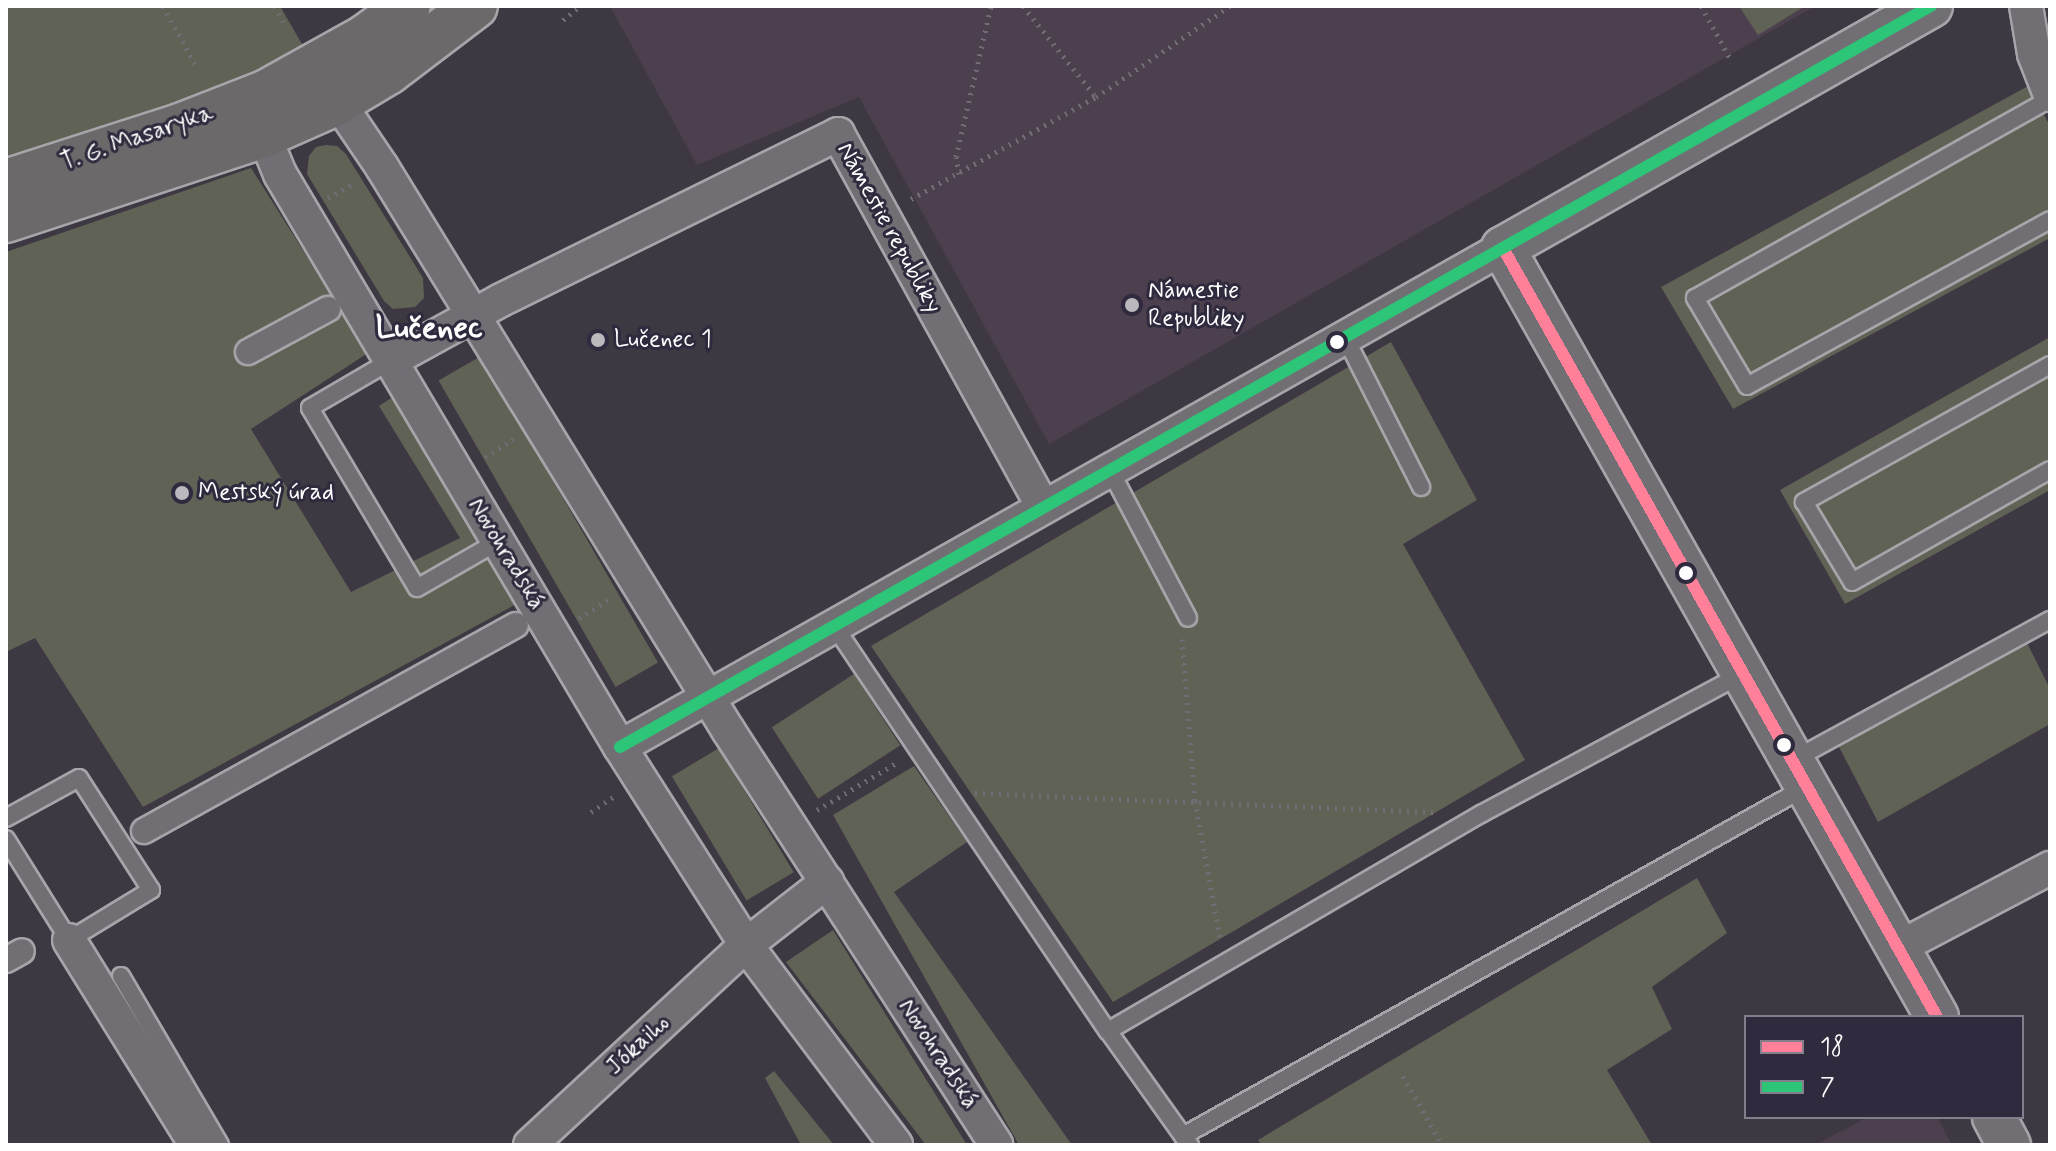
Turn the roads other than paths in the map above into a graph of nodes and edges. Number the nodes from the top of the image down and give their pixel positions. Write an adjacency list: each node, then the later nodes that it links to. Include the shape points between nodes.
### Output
1 (408, 6): 6 (main road)
2 (475, 6): 8 (main road, via 388,72)
3 (1931, 6): 13 (street)
4 (2029, 6): 5 (street); 7 (street, via 2034,54)
5 (2050, 15)
6 (280, 86): 8 (street); 9 (street, Novohradská); 10 (main road, T. G. Masaryka, via 180,126)
7 (2050, 97): 12 (lane, via 1695,298 1747,386)
8 (338, 102): 9 (main road); 15 (street, Novohradská)
9 (264, 135): 11 (main road, T. G. Masaryka); 18 (street, Novohradská, via 288,187)
10 (6, 182)
11 (6, 220)
12 (2050, 220)
13 (1503, 248): 16 (street); 29 (street)
14 (328, 309): 17 (street)
15 (474, 315): 18 (street); 23 (street, Námestie republiky, via 838,134); 30 (street, Novohradská)
16 (1346, 339): 20 (street); 22 (lane)
17 (248, 352)
18 (392, 360): 24 (street, Novohradská); 24 (lane, via 310,408 417,588)
19 (2050, 365): 21 (lane, via 1804,502 1852,582)
20 (1110, 470): 23 (street); 25 (lane)
21 (2050, 470)
22 (1421, 487)
23 (1043, 507): 27 (street)
24 (499, 541): 31 (street, Novohradská)
25 (1188, 618)
26 (2050, 620): 32 (lane)
27 (833, 624): 30 (street); 43 (lane)
28 (516, 625): 34 (street)
29 (1742, 674): 32 (street); 43 (lane, via 1481,814)
30 (708, 697): 31 (street); 37 (street, Novohradská)
31 (620, 747): 39 (street, Novohradská)
32 (1799, 774): 40 (street); 45 (lane)
33 (6, 818): 38 (lane, via 79,778 151,890)
34 (144, 831)
35 (6, 839): 38 (lane)
36 (2050, 868): 40 (street)
37 (827, 882): 39 (street); 50 (street, Novohradská)
38 (69, 940): 46 (street)
39 (746, 945): 48 (street, Jókaiho); 49 (street, Novohradská)
40 (1898, 948): 42 (street)
41 (121, 976): 47 (lane)
42 (1936, 1015)
43 (1108, 1031): 45 (lane)
44 (1995, 1119): 51 (street)
45 (1187, 1140)
46 (196, 1145)
47 (220, 1145)
48 (530, 1145)
49 (896, 1145)
50 (996, 1145)
51 (2009, 1145)

